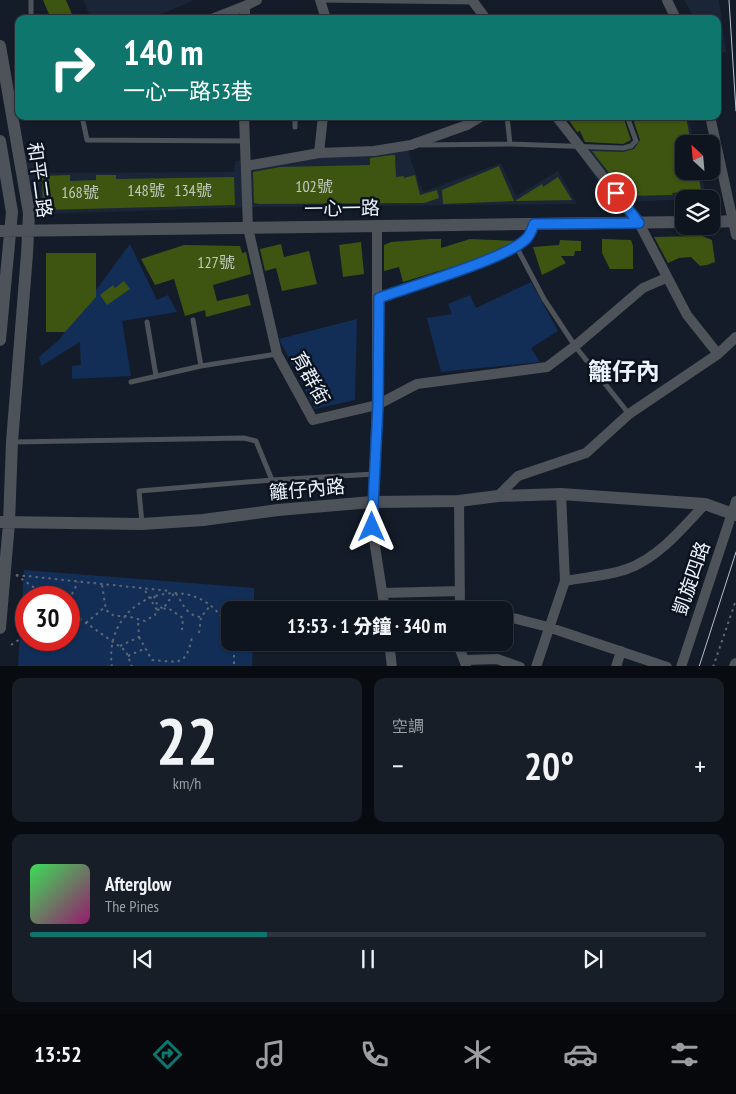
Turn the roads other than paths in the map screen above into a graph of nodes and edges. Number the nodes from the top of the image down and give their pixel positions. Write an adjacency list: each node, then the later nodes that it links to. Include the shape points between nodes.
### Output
1 (30, 0): 7 (lane)
2 (257, 0): 6 (street)
3 (320, 0): 5 (lane); 10 (street)
4 (668, 0): 12 (street)
5 (473, 1): 11 (street)
6 (245, 6): 8 (street); 9 (street)
7 (31, 15)
8 (222, 15)
9 (245, 15)
10 (325, 15)
11 (483, 15)
12 (674, 15)
13 (0, 46): 38 (street, 和平二路, via 29,213)
14 (83, 120): 25 (lane, via 87,140)
15 (244, 120): 25 (street, 育群街)
16 (295, 120): 23 (lane)
17 (323, 120): 29 (street)
18 (475, 120): 27 (street)
19 (507, 120): 26 (lane)
20 (559, 120): 28 (street)
21 (628, 120): 28 (lane, via 636,141 631,146)
22 (711, 120): 31 (street)
23 (295, 127)
24 (0, 141): 39 (street, 和平二路, via 12,212)
25 (245, 141): 30 (street, 育群街)
26 (510, 144): 27 (lane); 28 (lane)
27 (410, 145): 29 (street, via 374,151)
28 (581, 148): 34 (street)
29 (319, 153): 30 (street)
30 (246, 166): 37 (street, 育群街)
31 (734, 221): 33 (street); 40 (street)
32 (675, 222): 34 (street, 一心一路)
33 (720, 222)
34 (639, 223): 35 (street, 一心一路); 42 (street)
35 (534, 224): 36 (street, 一心一路); 41 (lane, via 527,238)
36 (377, 226): 37 (street, 一心一路); 43 (street)
37 (248, 228): 38 (street, 一心一路); 49 (street, 育群街)
38 (28, 230): 39 (street, 一心一路); 56 (street, 和平二路)
39 (5, 231): 47 (street, 和平二路)
40 (736, 235)
41 (516, 246): 43 (lane, via 479,263); 48 (lane, via 544,299)
42 (666, 278): 48 (street, 育群街, via 643,288); 50 (street, via 687,315)
43 (379, 298): 54 (street)
44 (193, 320): 51 (lane)
45 (147, 322): 52 (lane)
46 (736, 337): 50 (street)
47 (0, 340)
48 (576, 346): 54 (street, 育群街, via 547,367 417,384); 55 (lane)
49 (277, 354): 51 (lane); 54 (street, 育群街, via 313,420)
50 (718, 354): 55 (street)
51 (201, 366): 52 (lane)
52 (156, 376): 53 (lane)
53 (130, 382)
54 (378, 405): 57 (street)
55 (629, 414): 60 (street, via 586,453 518,476)
56 (12, 442): 58 (lane, via 244,438 256,441); 66 (street, 和平二路)
57 (374, 474): 58 (lane); 63 (street)
58 (272, 480): 67 (lane, via 139,491)
59 (561, 494): 60 (street, 籬仔內路); 64 (street, 籬仔內路); 68 (street)
60 (498, 496): 61 (street, 籬仔內路)
61 (459, 501): 63 (street, 籬仔內路); 69 (street)
62 (736, 501): 65 (street, 凱旋四路)
63 (372, 502): 67 (street, 籬仔內路); 70 (street, via 372,527)
64 (704, 504): 65 (street, 籬仔內路); 68 (street, via 685,526 648,558 626,569)
65 (734, 515): 85 (street, 凱旋四路)
66 (5, 522): 67 (street, 籬仔內路); 75 (street, 和平二路)
67 (142, 524)
68 (566, 581): 74 (street)
69 (460, 591): 70 (street); 72 (street)
70 (383, 593): 71 (street)
71 (384, 601)
72 (460, 601)
73 (513, 618): 74 (street)
74 (548, 627): 78 (street); 82 (street)
75 (0, 628)
76 (390, 651): 80 (street)
77 (461, 651): 79 (street)
78 (622, 651): 83 (street); 84 (street)
79 (465, 663): 81 (street, via 497,659)
80 (392, 666)
81 (520, 666)
82 (536, 666)
83 (616, 666)
84 (667, 666)
85 (681, 666)

